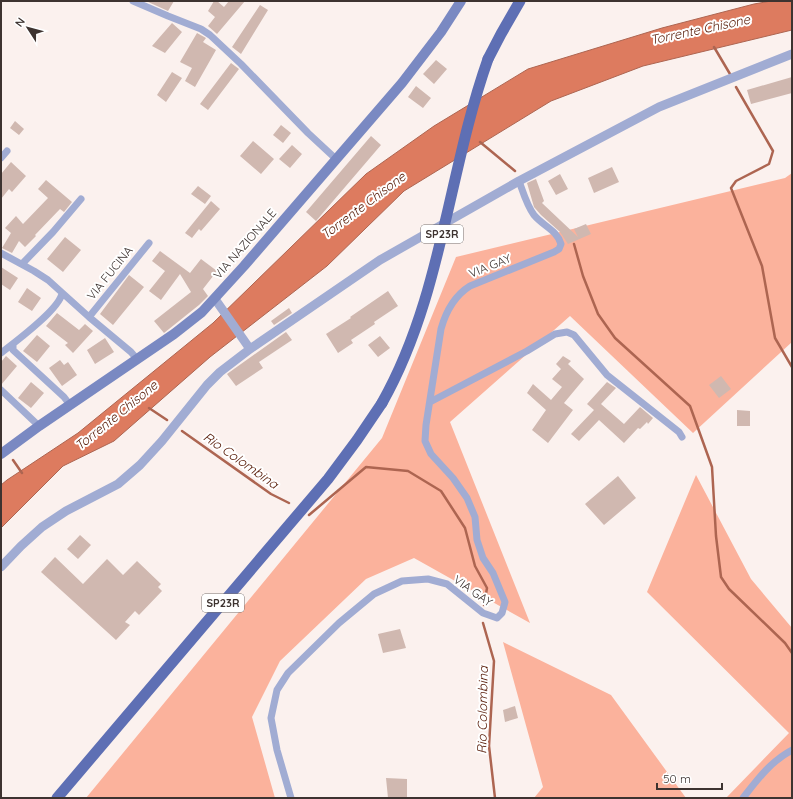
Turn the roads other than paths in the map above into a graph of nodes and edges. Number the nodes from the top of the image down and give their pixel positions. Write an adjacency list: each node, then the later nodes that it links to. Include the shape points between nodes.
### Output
1 (133, 1): 9 (street, via 210,35)
2 (461, 1): 9 (main road, VIA NAZIONALE, via 441,32 402,82)
3 (511, 1): 5 (main road, via 504,15)
4 (520, 1): 5 (main road, SP23R)
5 (501, 34): 30 (main road, SP23R, bridge, via 488,60 468,126 428,291 413,337 382,402 328,479)
6 (792, 54): 10 (street, via 659,107)
7 (7, 151): 8 (street)
8 (1, 158)
9 (336, 159): 16 (main road, VIA NAZIONALE)
10 (519, 181): 19 (street, via 380,260); 23 (street, VIA GAY, via 532,212 557,234 561,244 559,249 480,281 463,290 457,297 450,306 441,329)
11 (81, 199): 14 (street)
12 (149, 243): 17 (street, VIA FUCINA)
13 (1, 253): 14 (street, VIA FUCINA)
14 (22, 264): 15 (street, VIA FUCINA, via 48,280)
15 (62, 293): 17 (street, VIA FUCINA); 18 (street, via 39,323)
16 (215, 299): 19 (street); 21 (main road, VIA NAZIONALE, via 186,326)
17 (89, 317): 21 (street, VIA FUCINA)
18 (13, 344): 20 (street); 24 (street, via 13,350)
19 (250, 349): 28 (street, via 207,385 140,465 118,484 66,511 42,527)
20 (1, 353)
21 (136, 359): 24 (main road, VIA NAZIONALE)
22 (1, 390): 25 (street)
23 (430, 402): 26 (street, via 555,334 566,332 574,335 607,375); 31 (street, VIA GAY, via 425,441 432,454 467,498 475,517 477,540 483,558 494,573 505,602 502,613 497,618 482,613 447,584 428,579 402,581 374,594 339,623 288,673 277,690 271,718)
24 (70, 405): 25 (main road, VIA NAZIONALE)
25 (39, 426): 27 (main road, VIA NAZIONALE)
26 (682, 436)
27 (1, 454)
28 (1, 567)
29 (792, 750): 32 (street, via 768,767)
30 (57, 798)
31 (290, 798)
32 (743, 798)

